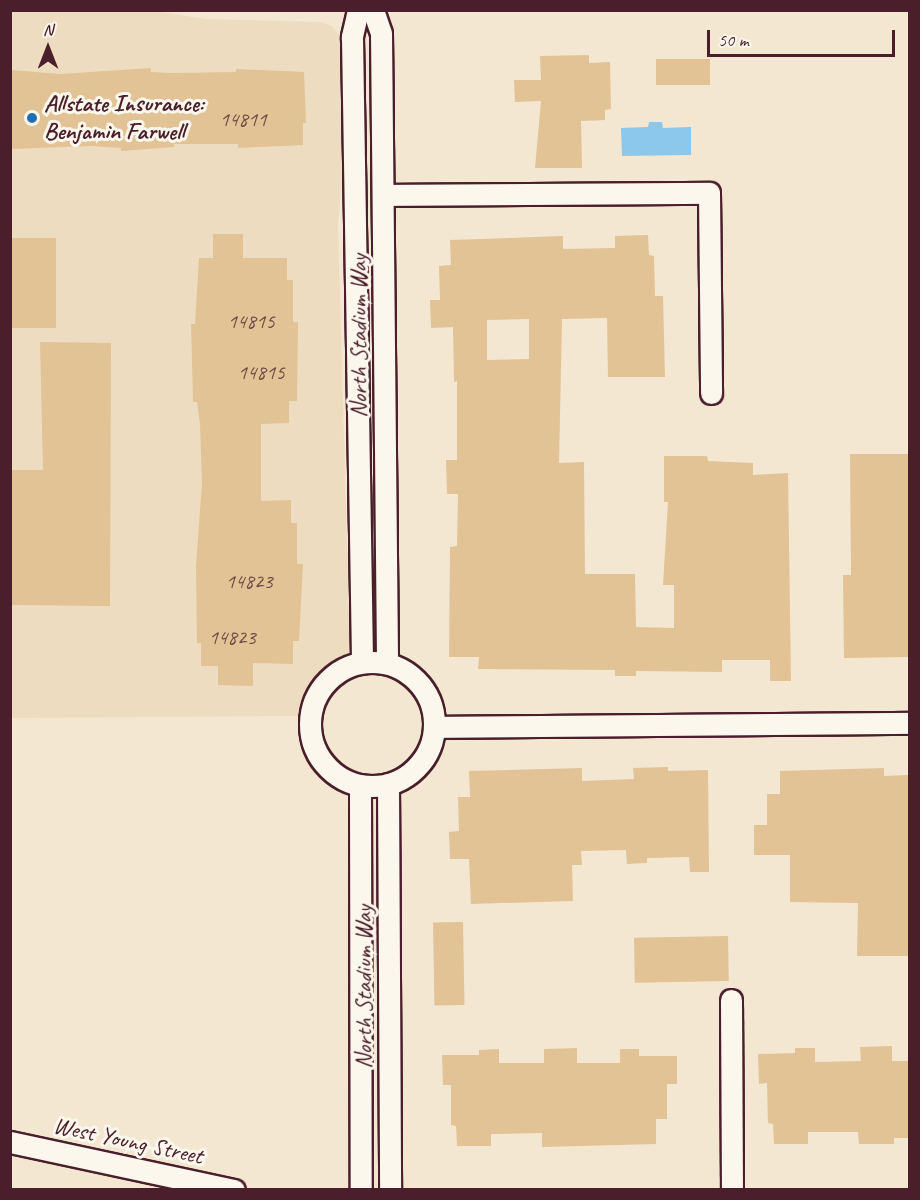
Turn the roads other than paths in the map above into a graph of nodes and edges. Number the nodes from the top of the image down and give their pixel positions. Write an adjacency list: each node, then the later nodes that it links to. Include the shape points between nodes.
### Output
1 (358, 10): 5 (street, North Stadium Way, via 352,37)
2 (373, 10): 3 (street, North Stadium Way, via 381,33)
3 (384, 195): 4 (street, via 709,193); 6 (street, North Stadium Way)
4 (711, 393)
5 (362, 662): 6 (street); 10 (street, via 340,670 322,686 309,715 315,750 326,766)
6 (387, 662): 8 (street, via 420,684 431,702)
7 (909, 723): 8 (street)
8 (434, 727): 9 (street, via 432,743 422,762 407,776)
9 (388, 784): 10 (street); 15 (street, North Stadium Way)
10 (360, 785): 14 (street, North Stadium Way)
11 (731, 1000): 16 (street)
12 (10, 1142): 13 (street, West Young Street)
13 (234, 1190)
14 (361, 1190)
15 (390, 1190)
16 (732, 1190)

